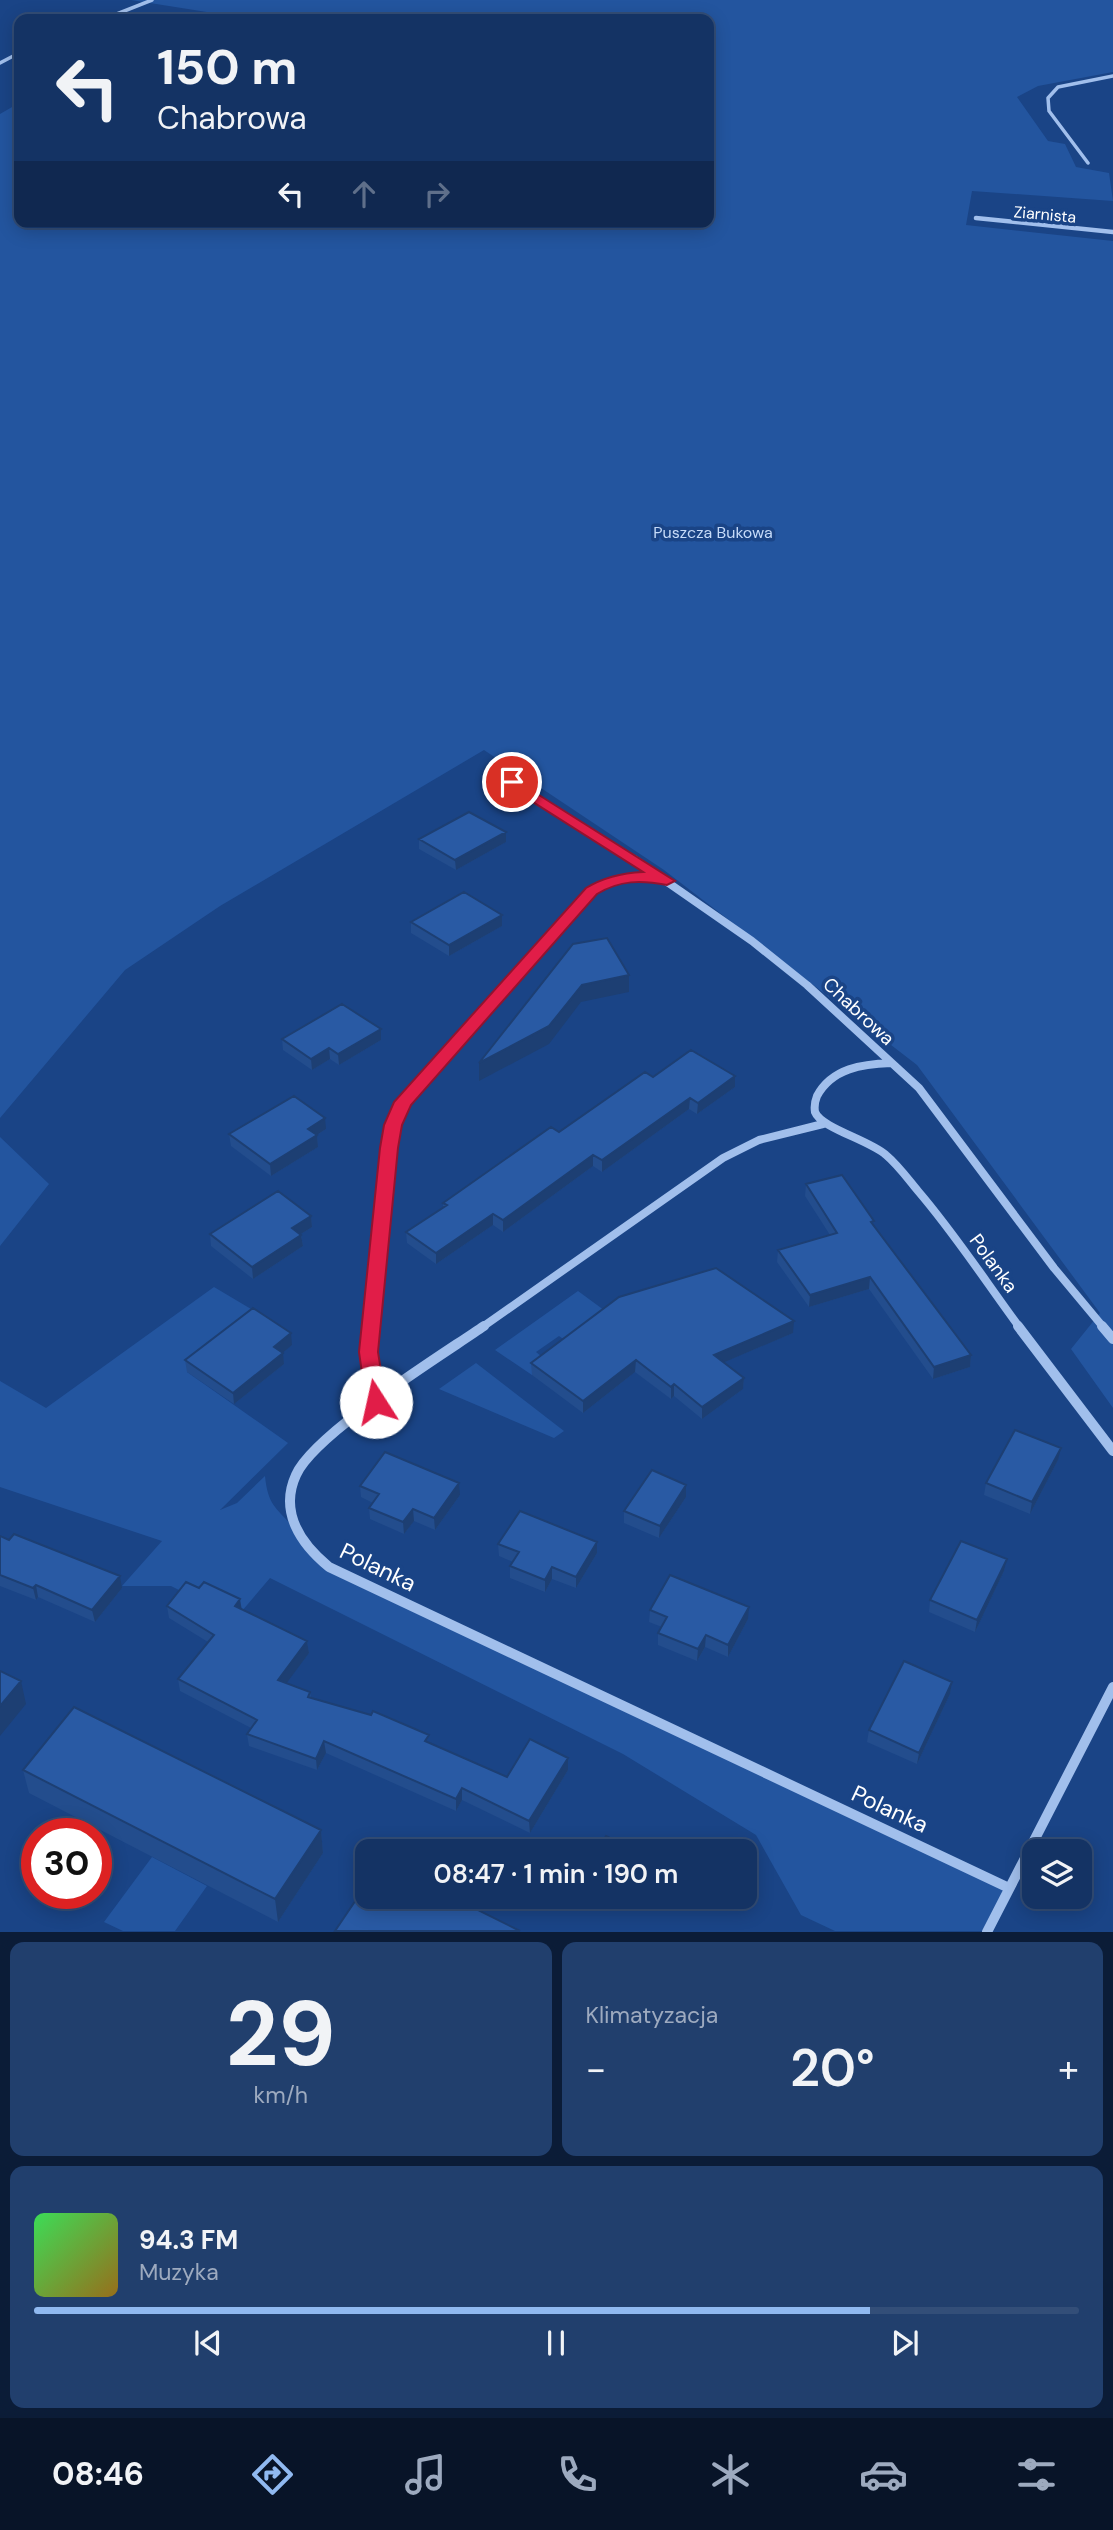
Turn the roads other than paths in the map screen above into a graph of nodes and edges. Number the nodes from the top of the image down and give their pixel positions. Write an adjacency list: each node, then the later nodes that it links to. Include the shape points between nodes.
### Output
1 (152, 0): 2 (street)
2 (117, 14)
3 (1113, 76): 4 (street, via 1058,87 1048,98 1049,111)
4 (1088, 163)
5 (976, 218): 6 (street, Ziarnista)
6 (1113, 232)
7 (512, 782): 8 (street, Chabrowa)
8 (667, 881): 9 (street, Chabrowa, via 807,985); 12 (street, via 625,877 592,891 403,1102 389,1148 368,1352)
9 (892, 1062): 10 (street, via 860,1066 828,1081 814,1104); 11 (street, Chabrowa, via 932,1102 1054,1269)
10 (823, 1124): 12 (street, Polanka, via 759,1140 723,1158); 13 (street, Polanka, via 867,1141 888,1156 934,1210)
11 (1113, 1339)
12 (376, 1402): 15 (street, Polanka, via 325,1441 296,1473 289,1501 294,1529 309,1553 329,1567)
13 (1113, 1451)
14 (1113, 1687): 15 (street)
15 (1009, 1888): 16 (street)
16 (987, 1931)

